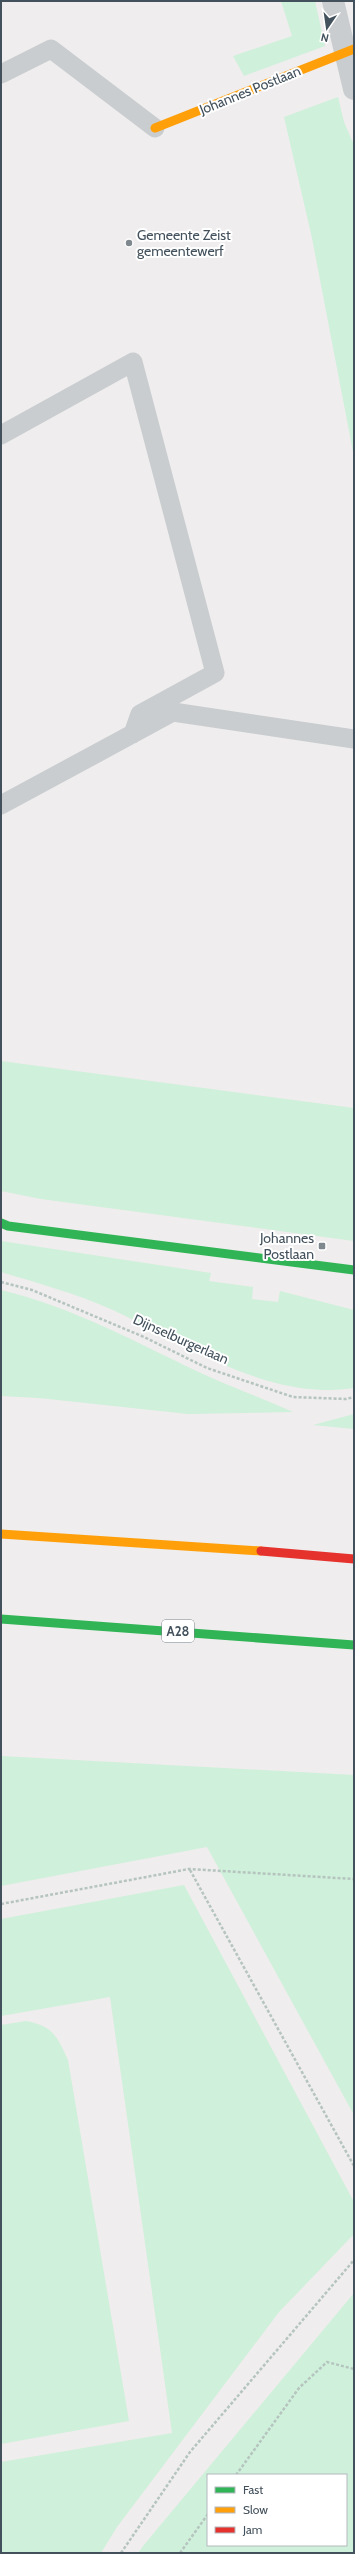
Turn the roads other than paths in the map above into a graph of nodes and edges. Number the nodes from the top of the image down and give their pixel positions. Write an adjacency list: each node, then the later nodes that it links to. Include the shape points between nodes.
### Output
1 (333, 1): 2 (street)
2 (349, 50): 4 (street); 5 (main road, Johannes Postlaan)
3 (1, 74): 5 (lane, via 51,49)
4 (354, 89)
5 (155, 128)
6 (1, 435): 7 (lane, via 133,362 215,673 140,714)
7 (133, 734): 8 (lane, via 173,712); 9 (lane)
8 (354, 739)
9 (1, 805)
10 (1, 1223): 11 (main road, via 8,1226)
11 (354, 1270)
12 (1, 1534): 13 (main road, via 232,1548)
13 (354, 1559)
14 (1, 1619): 15 (main road, A28)
15 (354, 1645)

